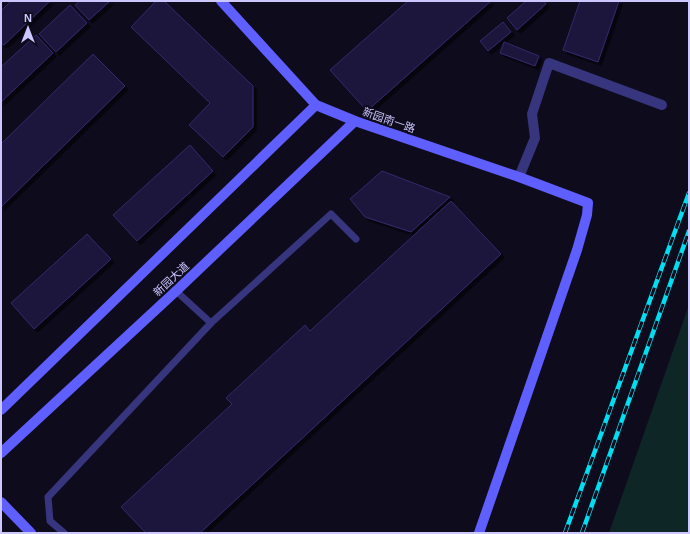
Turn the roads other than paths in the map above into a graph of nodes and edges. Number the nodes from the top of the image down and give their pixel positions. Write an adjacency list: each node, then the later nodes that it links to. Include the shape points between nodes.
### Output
1 (222, 1): 3 (street, 新园南一路)
2 (662, 105): 5 (street, via 549,63 532,114 535,138)
3 (316, 106): 4 (street, 新园南一路); 9 (street)
4 (355, 121): 5 (street, 新园南一路); 7 (street, 新园大道)
5 (519, 177): 14 (street, 新园南一路, via 588,203 587,215)
6 (356, 239): 8 (lane, via 332,214)
7 (176, 291): 8 (lane); 10 (street, 新园大道)
8 (211, 323): 13 (lane, via 48,497 50,520)
9 (1, 410)
10 (1, 453)
11 (1, 502): 12 (street)
12 (31, 533)
13 (64, 533)
14 (479, 533)

